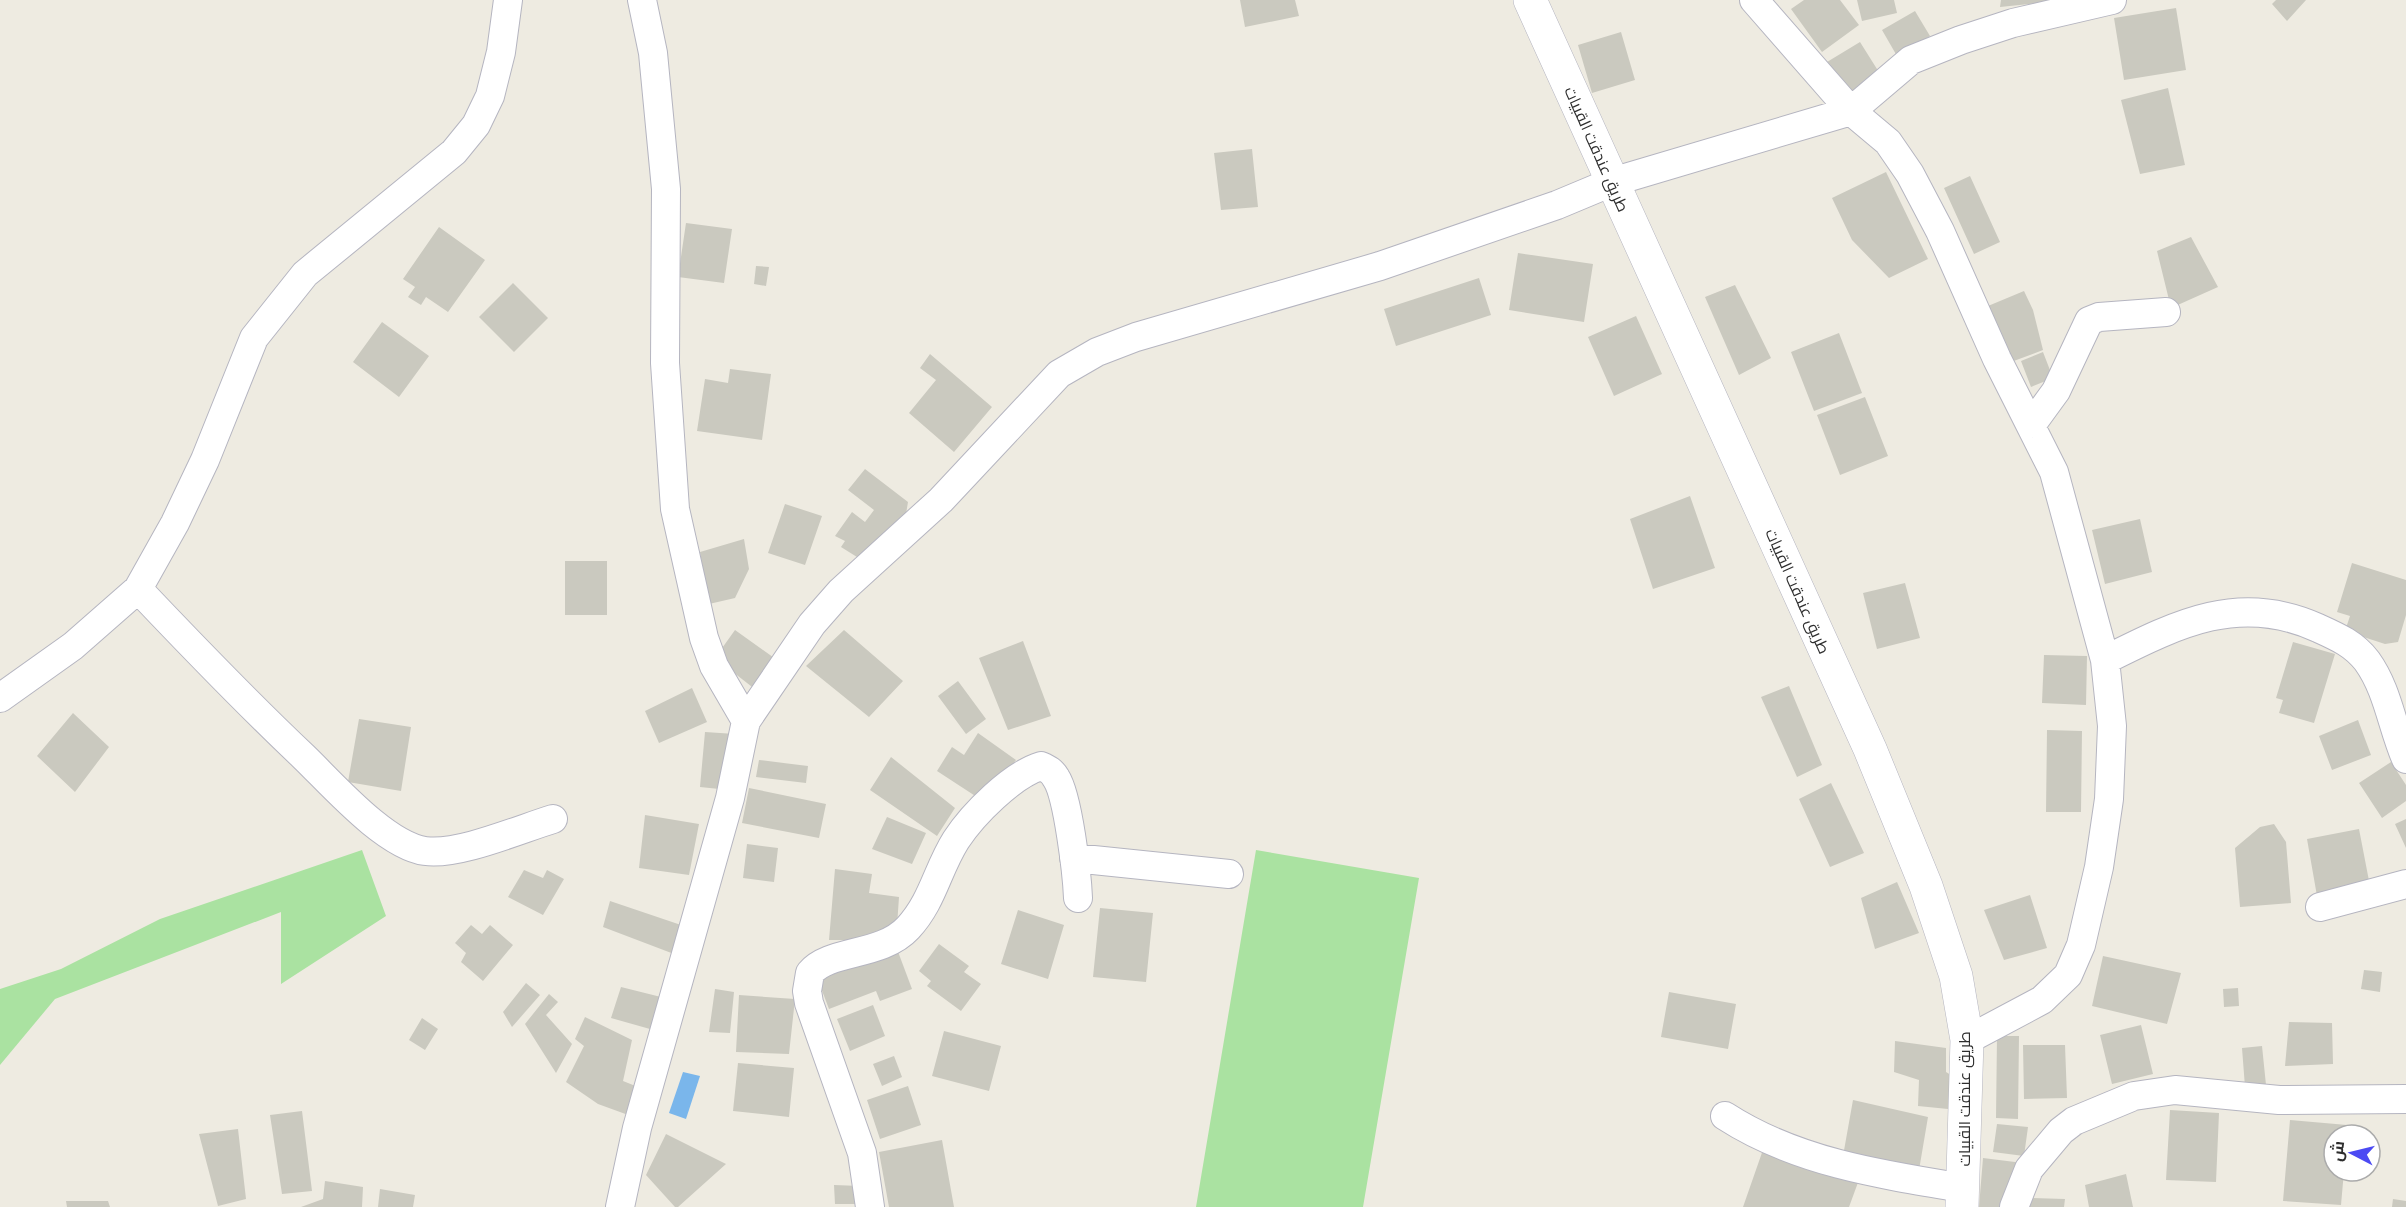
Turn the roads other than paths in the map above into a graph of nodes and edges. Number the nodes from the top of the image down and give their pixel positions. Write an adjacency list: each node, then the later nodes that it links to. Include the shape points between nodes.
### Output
1 (508, 0): 10 (street, via 490,96 476,125 454,152 305,274 254,338 205,460)
2 (642, 0): 13 (street, via 652,53 666,189 665,363 675,509 704,638 714,666)
3 (1530, 0): 7 (main road, طريق عندقت القبيات)
4 (1754, 0): 6 (street)
5 (2112, 0): 6 (street, via 2013,23 1911,60)
6 (1851, 111): 7 (street); 9 (street, via 1888,142 1910,174)
7 (1612, 182): 13 (street, via 1380,266 1136,337 1097,352 1059,374 941,500 841,591 812,624); 21 (main road, طريق عندقت القبيات, via 1904,826 1956,976)
8 (2166, 312): 9 (street, via 2089,321 2056,391)
9 (2032, 424): 11 (street, via 2067,513)
10 (138, 589): 12 (street, via 73,646); 15 (street, via 229,685 366,817 406,844 424,851 443,851)
11 (2105, 660): 14 (street, via 2166,629 2212,615 2264,612 2298,619 2341,638 2367,662 2384,693); 21 (street, via 2112,726 2109,799 2081,945 2068,975 2042,1000)
12 (0, 698)
13 (746, 721): 25 (street, via 730,798 638,1128)
14 (2406, 759)
15 (553, 819)
16 (1074, 858): 17 (street); 19 (street); 26 (street, via 1057,779 1041,766 1027,770 961,834 932,897 906,931 869,951 822,963 810,973 809,1003 859,1142)
17 (1229, 874)
18 (2406, 884): 20 (street)
19 (1078, 898)
20 (2320, 907)
21 (1967, 1040): 24 (main road, طريق عندقت القبيات)
22 (2406, 1099): 27 (street, via 2279,1100 2175,1089 2134,1096 2074,1121 2061,1131 2029,1169)
23 (1725, 1116): 24 (street, via 1764,1139 1804,1154)
24 (1963, 1198)
25 (620, 1207)
26 (870, 1207)
27 (2014, 1207)

